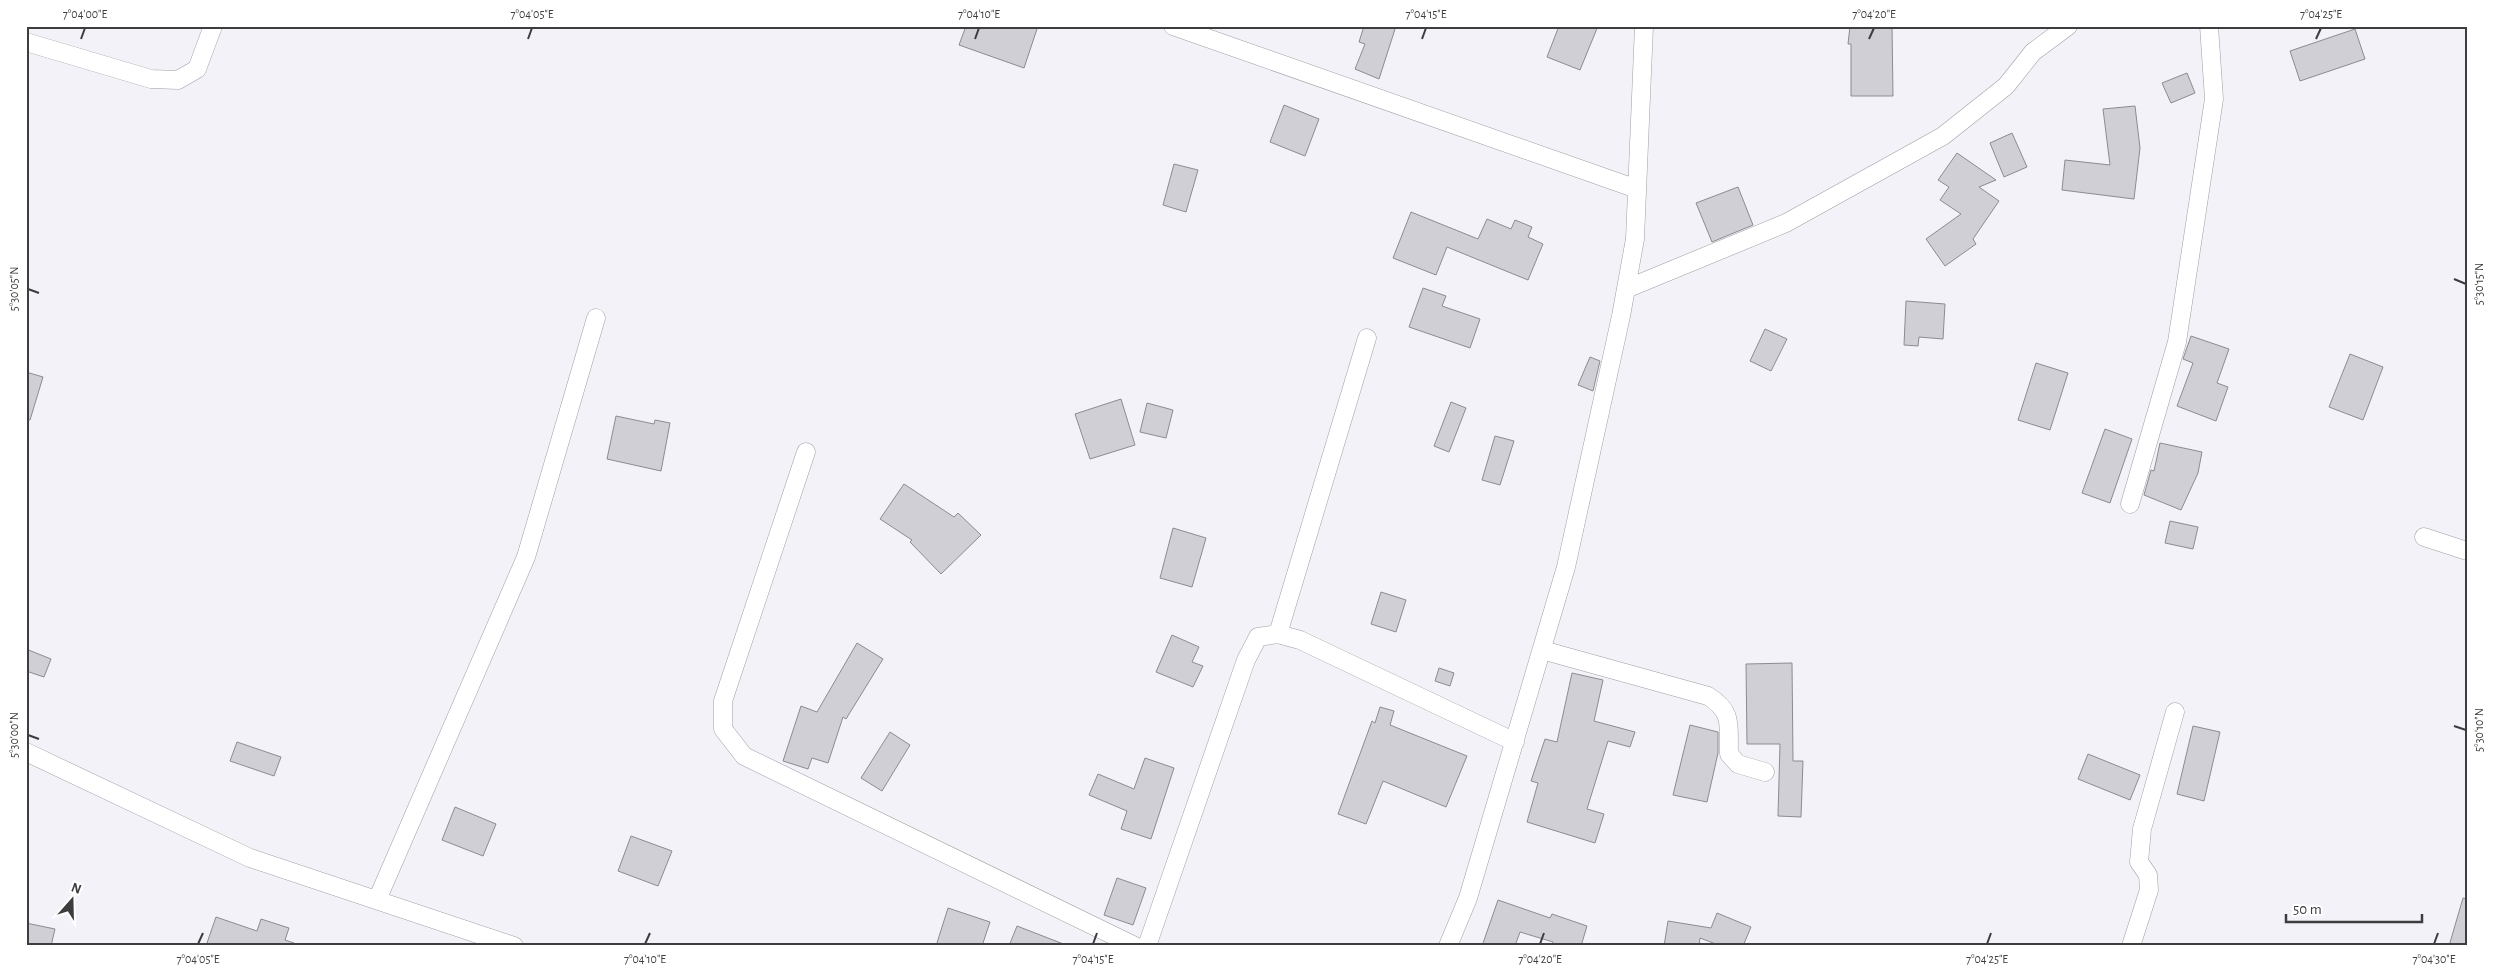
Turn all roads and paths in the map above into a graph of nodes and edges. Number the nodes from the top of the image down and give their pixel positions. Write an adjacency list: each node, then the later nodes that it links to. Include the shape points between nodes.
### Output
1 (213, 26): 6 (street, via 197,69 178,80 150,79)
2 (1173, 26): 7 (street)
3 (1644, 26): 7 (street)
4 (2068, 26): 8 (street, via 2033,52 2006,86 1943,136 1786,223)
5 (2209, 26): 12 (street, via 2214,99 2177,342)
6 (26, 42)
7 (1637, 189): 8 (street)
8 (1626, 289): 16 (street, via 1566,567)
9 (596, 318): 21 (street, via 526,557)
10 (1367, 338): 15 (street)
11 (806, 452): 23 (street, via 723,701 723,729 744,756)
12 (2130, 504)
13 (2424, 537): 14 (street)
14 (2467, 551)
15 (1278, 634): 18 (street, via 1300,640); 24 (street, via 1258,637 1246,660)
16 (1542, 650): 18 (street); 20 (street, via 1708,696 1723,705 1729,723 1729,754 1738,764)
17 (2175, 712): 26 (street, via 2142,829 2139,862 2148,875 2149,890)
18 (1515, 742): 25 (street, via 1468,898)
19 (26, 752): 21 (street, via 250,858)
20 (1765, 772)
21 (377, 900): 22 (street)
22 (514, 946)
23 (1135, 946)
24 (1147, 946)
25 (1448, 946)
26 (2131, 946)

